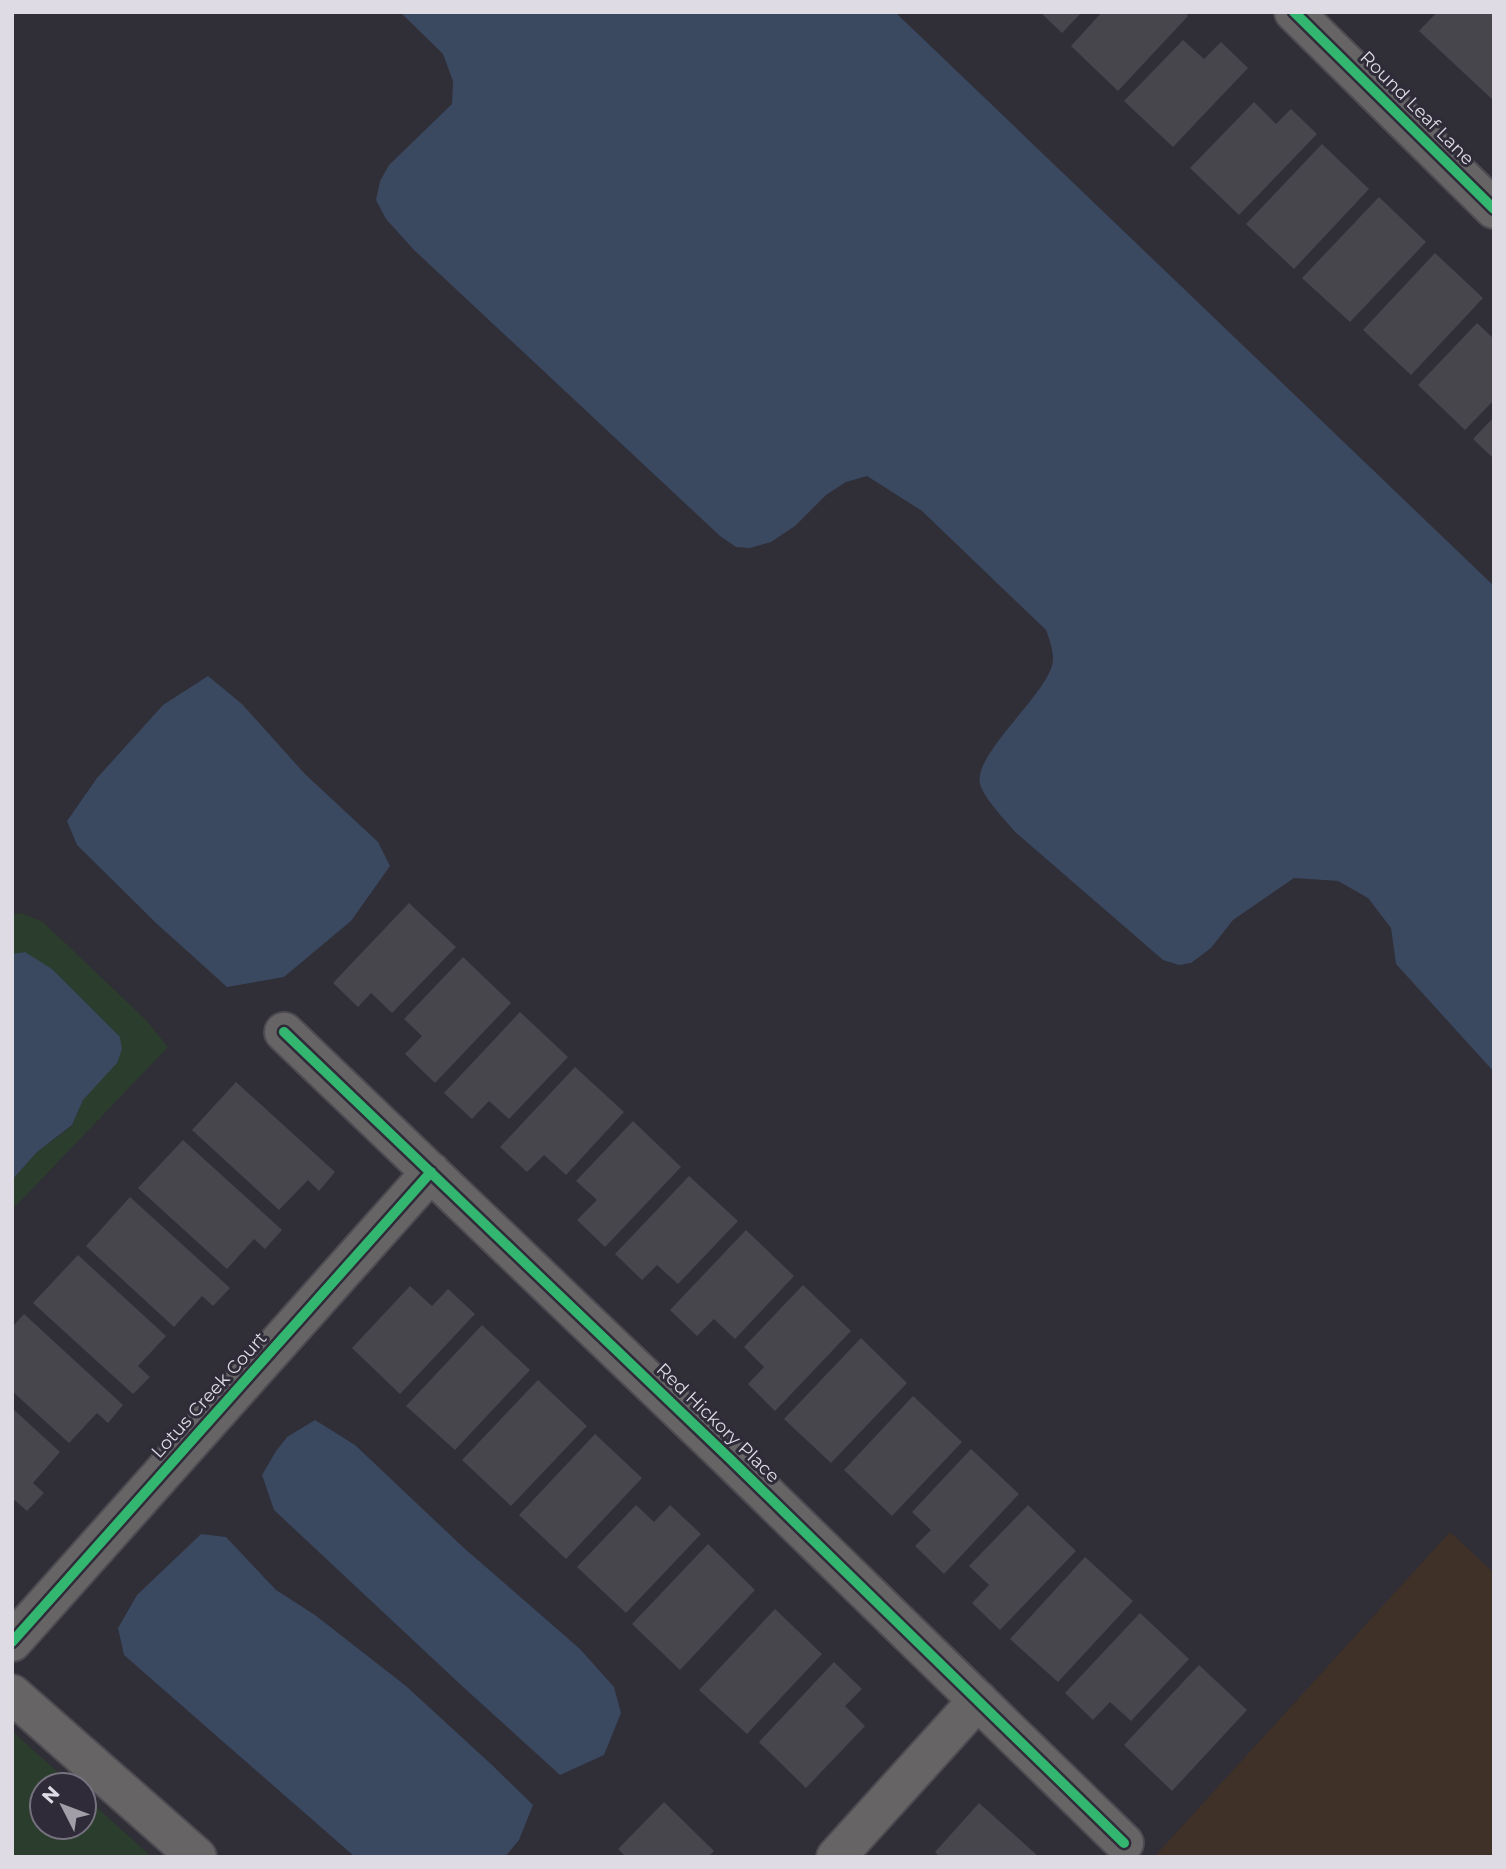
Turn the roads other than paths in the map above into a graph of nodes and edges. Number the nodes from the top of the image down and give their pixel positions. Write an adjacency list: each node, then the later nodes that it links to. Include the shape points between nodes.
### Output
1 (1315, 19): 2 (street, Round Leaf Lane)
2 (1494, 209)
3 (284, 1032): 4 (street, Red Hickory Place)
4 (431, 1172): 5 (street, Lotus Creek Court); 7 (street, Red Hickory Place)
5 (12, 1642)
6 (12, 1694): 9 (street)
7 (978, 1700): 8 (street, Red Hickory Place); 10 (street)
8 (1124, 1843)
9 (197, 1857)
10 (836, 1857)

